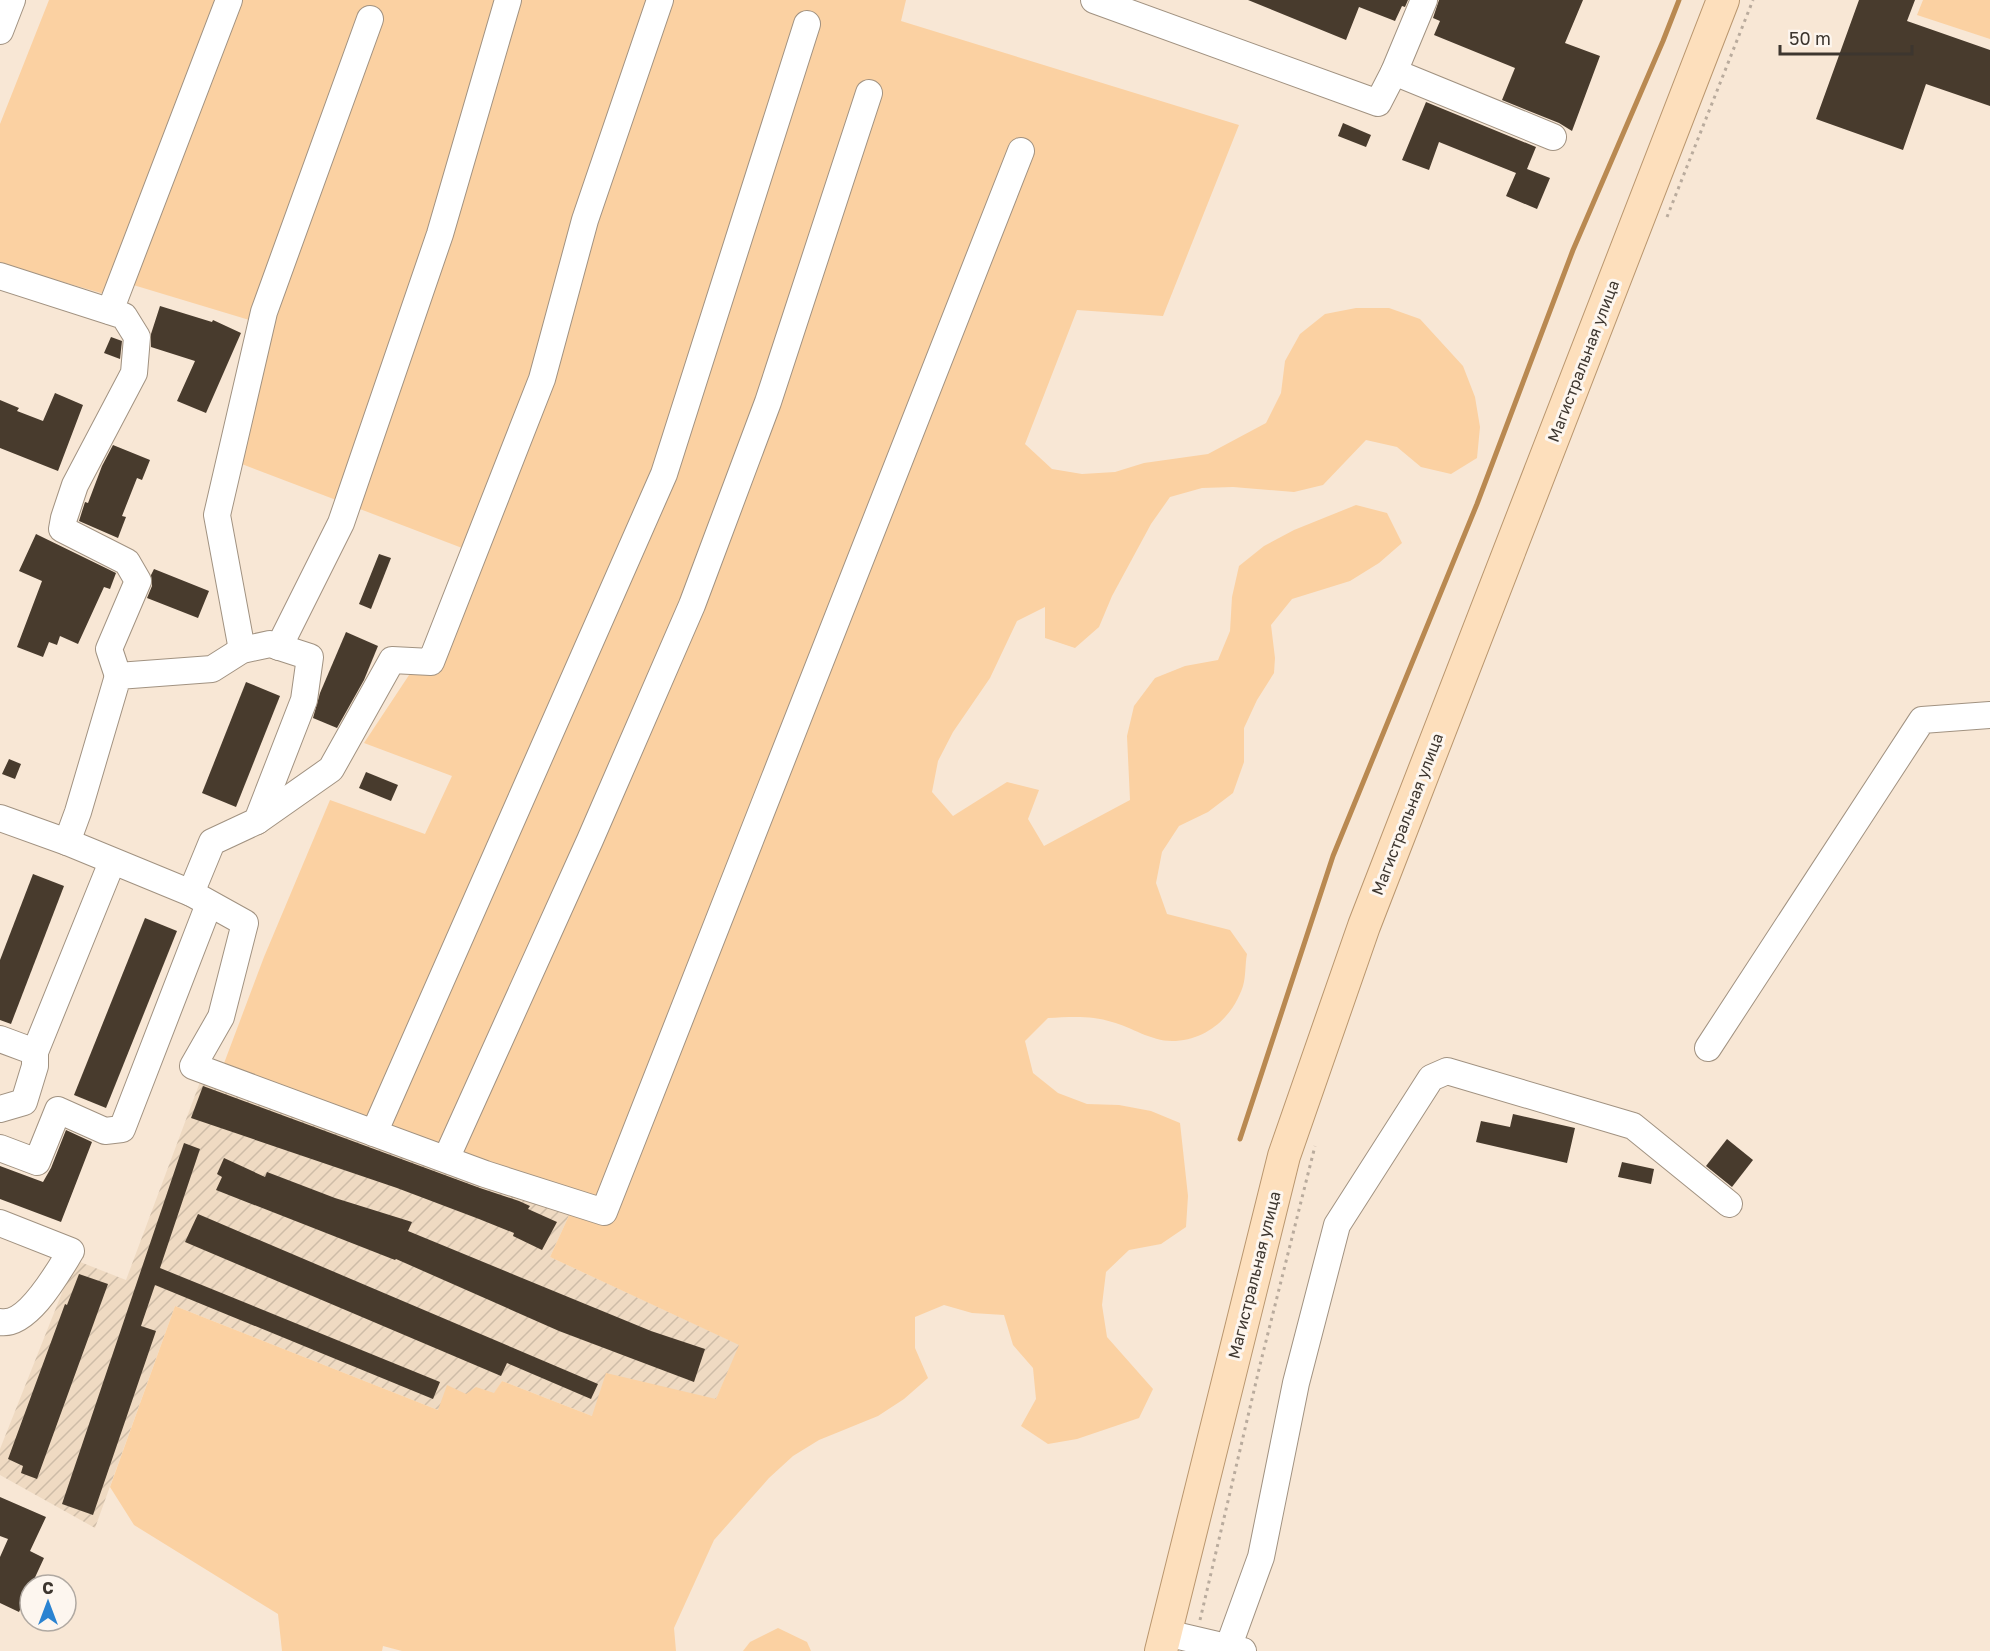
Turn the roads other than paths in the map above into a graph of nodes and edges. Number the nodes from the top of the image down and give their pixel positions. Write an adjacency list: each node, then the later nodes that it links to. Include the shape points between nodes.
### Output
1 (12, 0): 10 (street)
2 (229, 0): 16 (street)
3 (508, 0): 17 (street, via 440,234 341,523)
4 (660, 0): 22 (street, via 585,220 542,378 431,662 392,660 331,769)
5 (1094, 0): 11 (street, via 1378,103)
6 (1424, 0): 11 (street)
7 (1723, 0): 36 (main road, Магистральная улица, via 1364,926 1300,1107 1284,1156)
8 (370, 19): 18 (street, via 264,312 217,515)
9 (807, 24): 30 (street, via 664,474)
10 (0, 31)
11 (1394, 72): 13 (street)
12 (869, 93): 32 (street, via 768,402 692,605)
13 (1553, 137)
14 (1021, 151): 32 (street, via 604,1212)
15 (0, 276): 16 (street)
16 (110, 311): 19 (street, via 124,316 137,337 134,373 75,485 63,529 127,562 138,580 109,649)
17 (279, 647): 18 (street, via 270,644); 22 (street, via 310,657 304,700)
18 (242, 650): 19 (street, via 212,669)
19 (118, 676): 23 (street)
20 (1990, 715): 27 (street, via 1922,720)
21 (0, 818): 23 (street)
22 (257, 821): 25 (street, via 212,842)
23 (67, 842): 24 (street)
24 (112, 862): 25 (street); 28 (street)
25 (200, 899): 30 (street, via 245,923 221,1017 193,1066); 31 (street, via 122,1129 105,1131 58,1110 37,1162)
26 (0, 1039): 28 (street)
27 (1708, 1048)
28 (35, 1052): 29 (street, via 35,1066 24,1102)
29 (0, 1109)
30 (374, 1133): 32 (street)
31 (0, 1148)
32 (446, 1159)
33 (1729, 1204): 37 (street, via 1633,1126 1447,1071 1431,1078 1337,1225 1296,1383 1261,1557)
34 (0, 1223): 35 (street, via 71,1251 28,1311)
35 (0, 1322)
36 (1174, 1641): 37 (street)
37 (1236, 1649)

